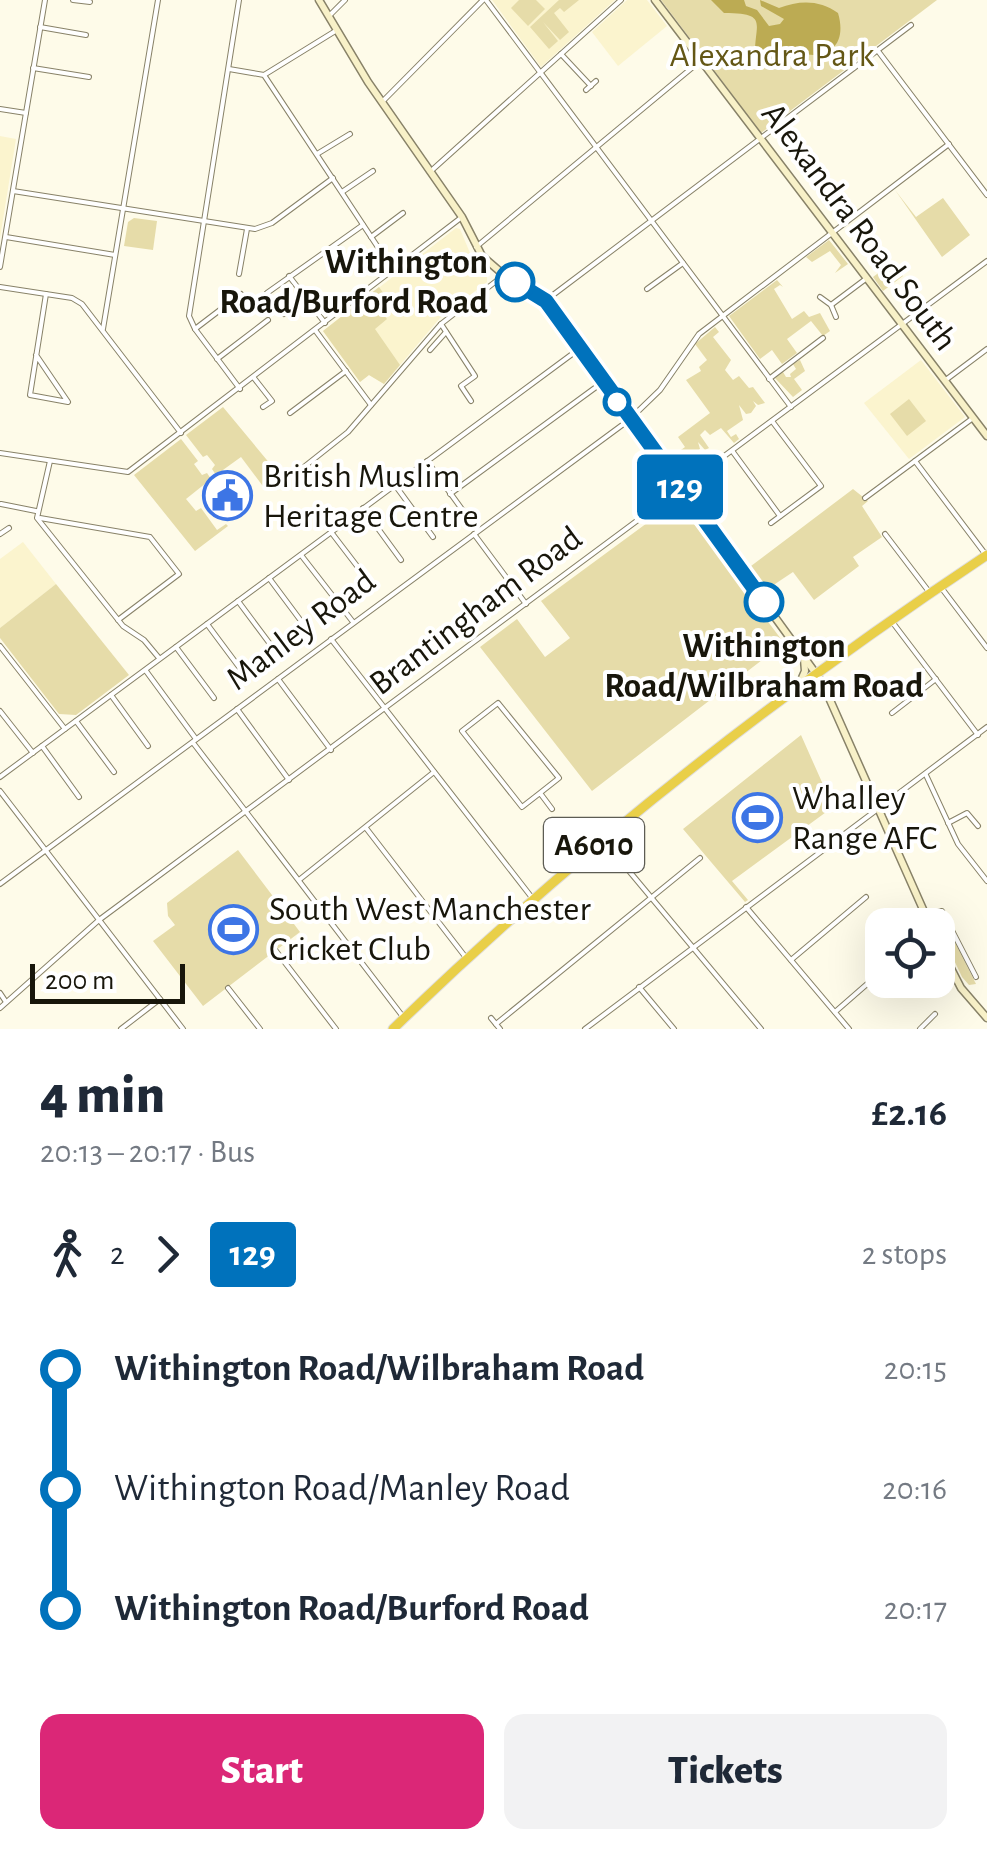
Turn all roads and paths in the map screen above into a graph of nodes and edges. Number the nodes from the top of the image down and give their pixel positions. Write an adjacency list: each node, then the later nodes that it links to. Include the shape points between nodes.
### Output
1 (45, 0): 13 (street)
2 (73, 0): 10 (street)
3 (158, 0): 39 (street)
4 (238, 0): 20 (street)
5 (320, 0): 11 (street)
6 (345, 0): 11 (street)
7 (485, 0): 21 (street); 25 (street)
8 (621, 0): 17 (street)
9 (655, 0): 18 (street, Alexandra Road South)
10 (90, 2)
11 (329, 16): 14 (street)
12 (911, 25): 16 (street)
13 (40, 27): 15 (street); 19 (street)
14 (337, 30): 22 (street); 25 (street)
15 (86, 35)
16 (878, 50): 29 (street); 30 (street)
17 (561, 54): 21 (street); 24 (street)
18 (701, 61): 29 (street, Alexandra Road South); 31 (street)
19 (33, 68): 23 (street); 27 (street)
20 (228, 69): 22 (street); 42 (street)
21 (540, 73): 31 (street); 34 (street)
22 (264, 74): 32 (street)
23 (89, 77)
24 (591, 86)
25 (382, 102): 34 (street)
26 (0, 109): 27 (street)
27 (26, 113): 36 (street)
28 (350, 134): 32 (street)
29 (760, 139): 43 (street); 46 (street, Alexandra Road South)
30 (949, 144): 38 (street); 46 (street, Manley Road)
31 (596, 147): 43 (street); 49 (street)
32 (316, 154): 35 (street)
33 (373, 171): 37 (street)
34 (430, 172): 41 (street)
35 (333, 178): 37 (street); 45 (street, via 272,224)
36 (13, 190): 39 (street); 47 (street)
37 (342, 192): 44 (street)
38 (987, 195)
39 (122, 208): 42 (street); 50 (street)
40 (403, 214): 48 (street)
41 (462, 217): 49 (street); 54 (street)
42 (203, 221): 45 (street); 76 (street, via 189,308)
43 (652, 222): 52 (street); 66 (street)
44 (363, 225): 48 (street); 57 (street)
45 (247, 228): 55 (street)
46 (832, 232): 58 (street, Alexandra Road South); 69 (street, Manley Road)
47 (5, 236): 50 (street); 53 (street)
48 (372, 237): 54 (street)
49 (476, 247): 56 (street)
50 (115, 255): 75 (street)
51 (987, 261): 74 (street, Brantingham Road)
52 (682, 263): 60 (street); 69 (street)
53 (0, 267)
54 (393, 270): 72 (street)
55 (239, 274)
56 (504, 275): 66 (street); 73 (street)
57 (289, 276): 61 (street); 65 (street)
58 (866, 278): 67 (street); 74 (street, Alexandra Road South)
59 (0, 287): 62 (street)
60 (647, 289)
61 (267, 293)
62 (46, 294): 75 (street, via 82,304); 83 (street)
63 (241, 294): 76 (street)
64 (820, 297): 67 (street)
65 (305, 298): 68 (street); 72 (street)
66 (546, 301): 80 (street)
67 (830, 305): 70 (street)
68 (284, 314)
69 (722, 315): 87 (street); 97 (street, Manley Road)
70 (836, 317)
71 (268, 320): 84 (street)
72 (324, 323): 77 (street)
73 (440, 324): 78 (street); 92 (street)
74 (902, 325): 88 (street, Alexandra Road South); 94 (street, Brantingham Road)
75 (103, 329): 99 (street)
76 (195, 330): 84 (street)
77 (315, 330): 85 (street); 86 (street)
78 (446, 332): 82 (street); 91 (street, via 474,376 461,386)
79 (823, 338): 87 (street)
80 (579, 349): 89 (street); 105 (street)
81 (987, 349): 88 (street)
82 (430, 350)
83 (36, 355): 83 (street, via 30,395 68,402 47,370)
84 (217, 359): 90 (street)
85 (346, 371): 92 (street); 95 (street)
86 (254, 378): 90 (street); 93 (street, via 272,401)
87 (769, 379): 94 (street)
88 (945, 381): 96 (street, Alexandra Road South)
89 (602, 382): 97 (street); 109 (street)
90 (240, 389): 99 (street)
91 (471, 401)
92 (371, 405): 106 (street)
93 (263, 407)
94 (791, 407): 98 (street, Brantingham Road)
95 (290, 413)
96 (973, 418): 100 (street, Alexandra Road South); 104 (street)
97 (630, 420): 108 (street); 118 (street, Manley Road)
98 (772, 421): 101 (street, Brantingham Road); 114 (street, via 821,486)
99 (181, 434): 103 (street, via 128,472)
100 (987, 436)
101 (733, 452): 108 (street, Brantingham Road); 114 (street)
102 (0, 453): 103 (street)
103 (50, 461): 113 (street)
104 (916, 461): 110 (street); 123 (street)
105 (427, 462): 107 (street); 109 (street)
106 (295, 474)
107 (395, 485): 112 (street); 121 (street)
108 (682, 490): 129 (street, Brantingham Road); 140 (street)
109 (450, 494): 118 (street)
110 (866, 498)
111 (1, 504): 113 (street)
112 (363, 508): 117 (street); 124 (street)
113 (38, 515): 130 (street); 130 (street, via 150,536 180,574)
114 (780, 516): 115 (street)
115 (772, 523)
116 (9, 528): 119 (street)
117 (331, 532): 122 (street); 126 (street)
118 (476, 532): 129 (street); 132 (street, Manley Road)
119 (0, 534)
120 (886, 534): 127 (street)
121 (433, 536)
122 (301, 555): 125 (street); 132 (street)
123 (986, 555): 127 (highway, A6010)
124 (402, 560)
125 (269, 578): 128 (street); 134 (street)
126 (370, 583)
127 (935, 590): 131 (highway, A6010); 138 (street)
128 (238, 601): 133 (street); 139 (street)
129 (526, 604): 152 (street, Brantingham Road)
130 (118, 620): 141 (street)
131 (890, 620): 143 (highway, A6010); 146 (street)
132 (354, 623): 135 (street, Manley Road)
133 (206, 624): 137 (street); 144 (street)
134 (307, 629)
135 (331, 639): 145 (street, Manley Road); 152 (street)
136 (0, 646): 156 (street)
137 (176, 647): 141 (street); 149 (street)
138 (987, 648)
139 (276, 652)
140 (804, 658): 143 (street); 147 (street)
141 (160, 659): 142 (street)
142 (145, 670): 148 (street); 158 (street)
143 (815, 673): 147 (highway, A6010); 172 (street)
144 (245, 675)
145 (278, 679): 150 (street, Manley Road); 161 (street)
146 (936, 679): 153 (street); 157 (street)
147 (798, 686): 177 (highway, A6010)
148 (111, 695): 154 (street); 160 (street)
149 (214, 698)
150 (237, 709): 158 (street, Manley Road); 167 (street)
151 (0, 710): 162 (street)
152 (384, 710): 161 (street, Brantingham Road); 164 (street)
153 (892, 712)
154 (76, 721): 156 (street); 163 (street)
155 (987, 728): 157 (street)
156 (65, 730): 159 (street)
157 (978, 734): 165 (street)
158 (194, 741): 173 (street); 178 (street, Manley Road)
159 (42, 746): 162 (street); 170 (street)
160 (148, 746)
161 (331, 750): 167 (street, Brantingham Road)
162 (33, 753): 166 (street)
163 (114, 772)
164 (434, 772): 176 (street); 185 (street)
165 (926, 775): 172 (street); 174 (street)
166 (0, 777)
167 (289, 780): 173 (street, Brantingham Road)
168 (0, 791): 178 (street)
169 (540, 793): 169 (street, via 522,807 462,730 498,703 559,778); 171 (street)
170 (80, 797)
171 (552, 809)
172 (879, 809): 186 (street); 187 (street)
173 (246, 812): 180 (street); 188 (street, Brantingham Road)
174 (948, 823): 175 (street, via 967,813); 181 (street)
175 (978, 826)
176 (365, 827): 180 (street); 192 (street)
177 (602, 838): 184 (street); 185 (highway, A6010)
178 (46, 850): 182 (street, Manley Road); 188 (street)
179 (700, 858): 184 (street)
180 (299, 880): 206 (street)
181 (987, 881)
182 (0, 884)
183 (866, 896): 193 (street)
184 (651, 897): 190 (street); 208 (street)
185 (533, 898): 192 (highway, A6010)
186 (746, 907): 190 (street); 193 (street)
187 (922, 908)
188 (99, 920): 200 (street); 201 (street, Brantingham Road)
189 (955, 936): 195 (street)
190 (693, 946): 196 (street); 217 (street)
191 (276, 952): 212 (street)
192 (467, 959): 206 (highway, A6010)
193 (791, 960): 203 (street)
194 (955, 976): 205 (street)
195 (976, 977)
196 (639, 986): 215 (street); 216 (street)
197 (865, 986): 203 (street)
198 (228, 988): 211 (street)
199 (0, 993): 201 (street)
200 (160, 999): 209 (street); 210 (street)
201 (6, 1002): 202 (street, Brantingham Road)
202 (0, 1008)
203 (834, 1012): 218 (street)
204 (935, 1014): 219 (street)
205 (985, 1016)
206 (404, 1018): 213 (highway, A6010); 214 (street)
207 (491, 1018): 208 (street)
208 (498, 1027)
209 (121, 1029)
210 (183, 1029)
211 (260, 1029)
212 (336, 1029)
213 (393, 1029)
214 (413, 1029)
215 (585, 1029)
216 (674, 1029)
217 (761, 1029)
218 (848, 1029)
219 (920, 1029)

